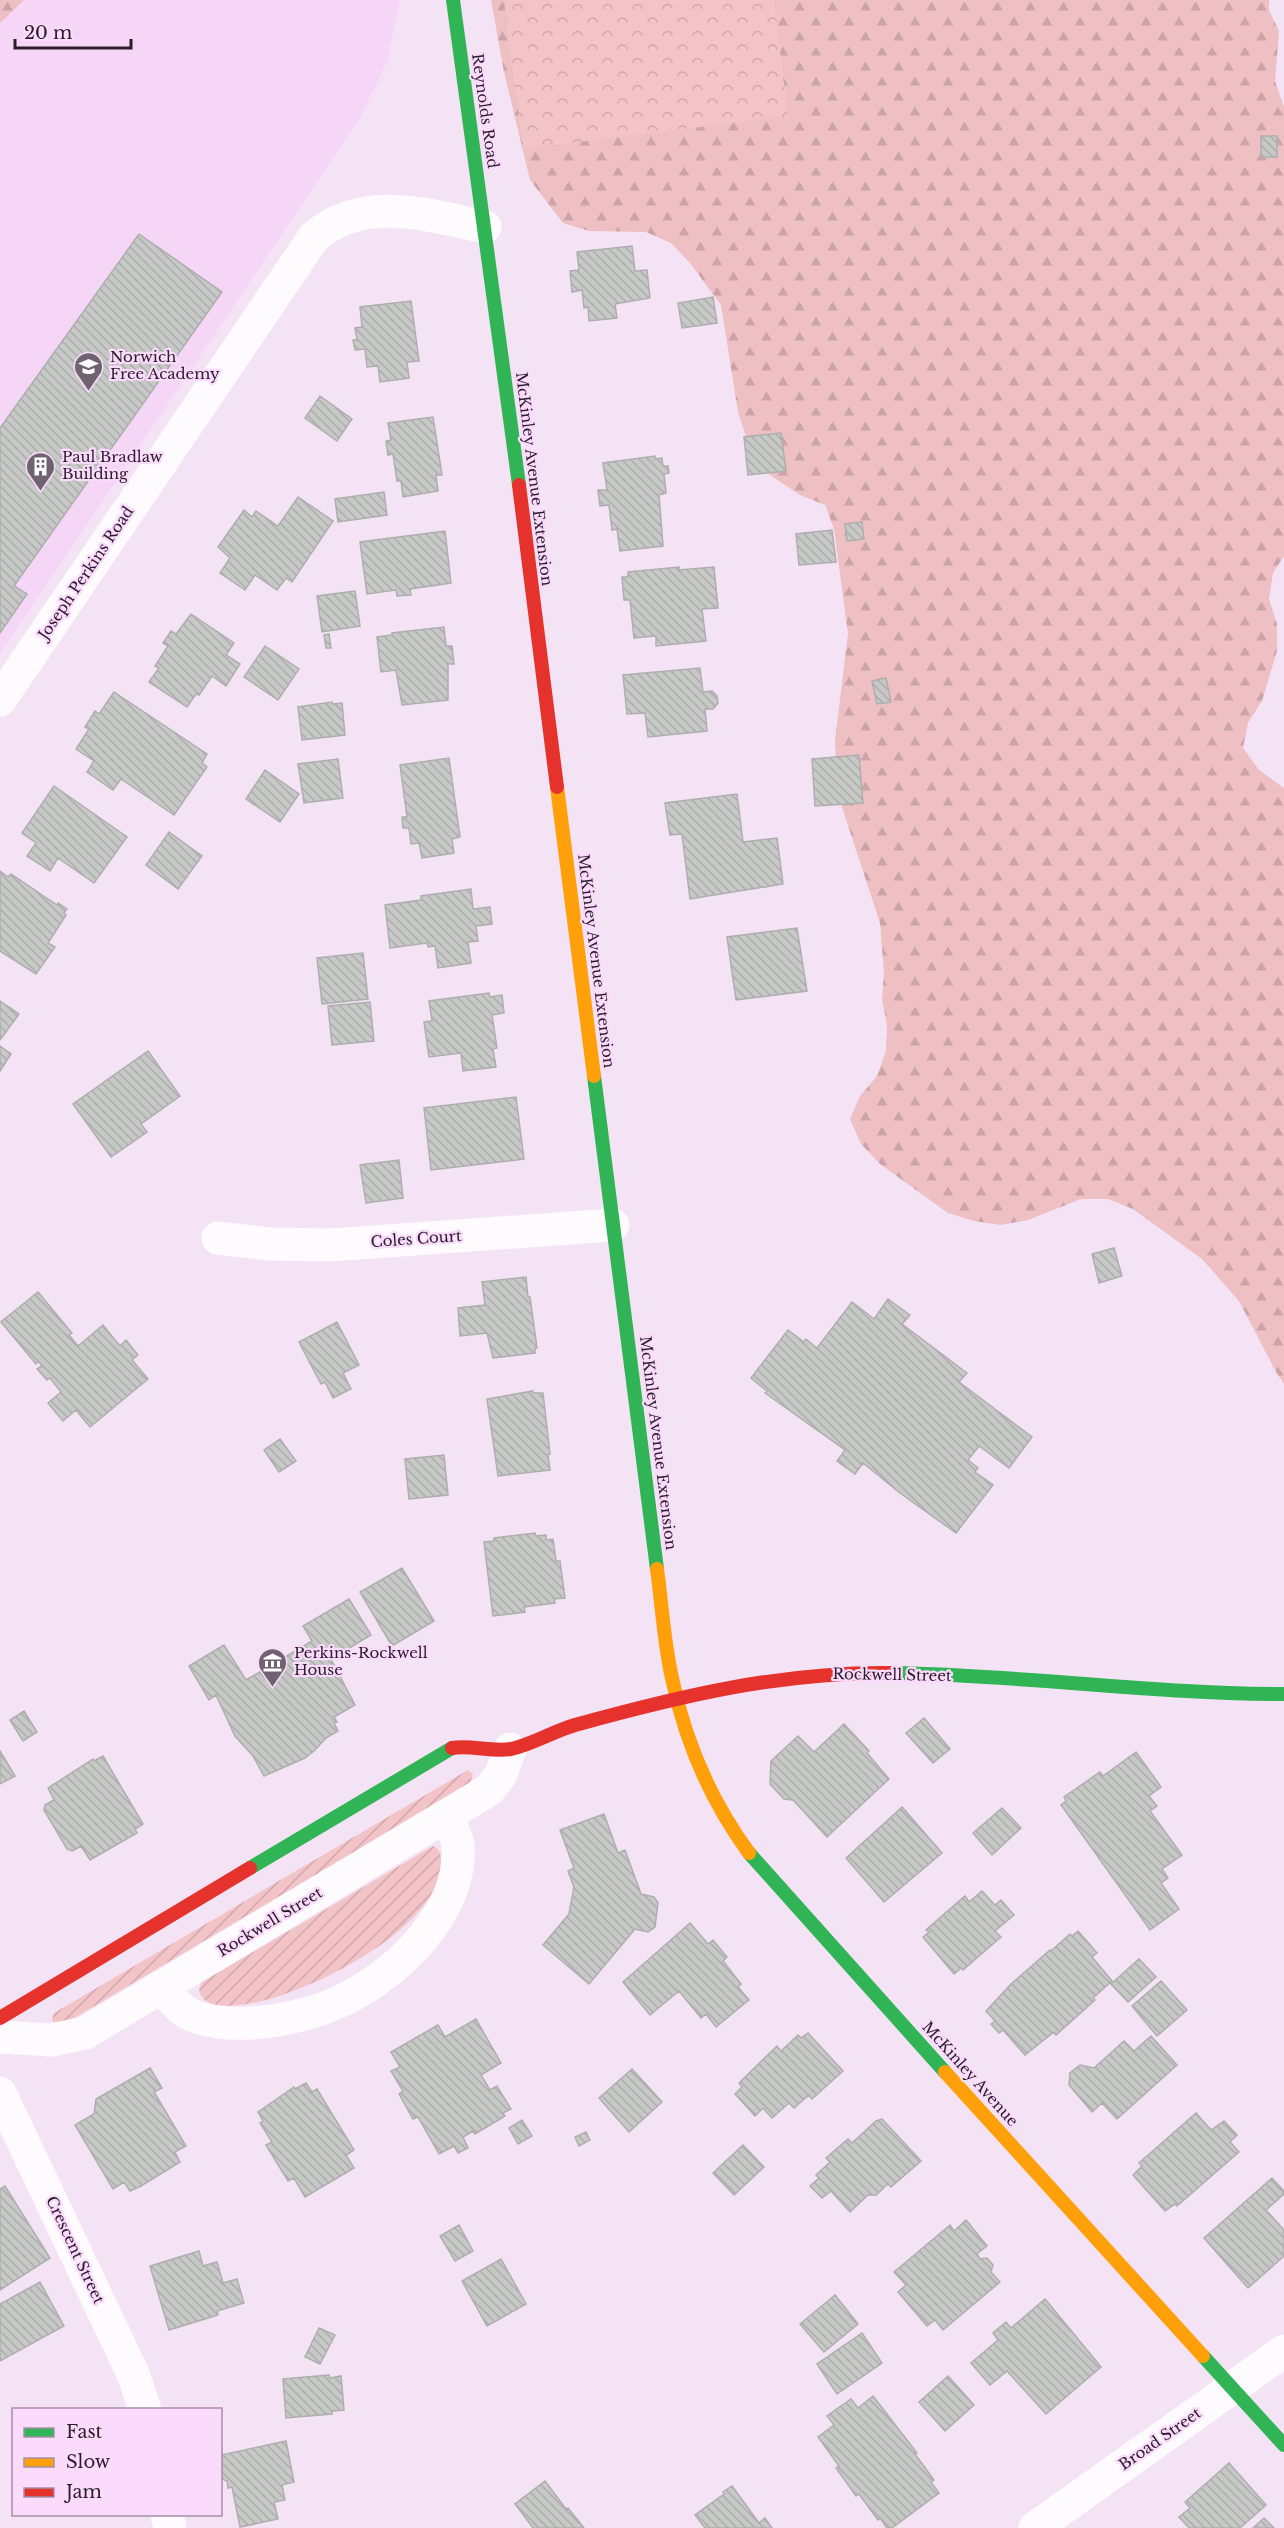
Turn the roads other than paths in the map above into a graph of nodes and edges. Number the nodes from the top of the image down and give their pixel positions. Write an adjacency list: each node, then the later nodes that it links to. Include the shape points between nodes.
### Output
1 (453, 0): 2 (street, Reynolds Road)
2 (485, 227): 3 (street, Joseph Perkins Road, via 389,210 360,213 314,237); 4 (street, McKinley Avenue Extension)
3 (0, 700)
4 (613, 1225): 5 (street, Coles Court, via 330,1245); 7 (street, McKinley Avenue Extension)
5 (218, 1238)
6 (1284, 1694): 7 (street, Rockwell Street, via 859,1672 786,1677)
7 (676, 1698): 8 (street, Rockwell Street, via 572,1726); 15 (street, McKinley Avenue, via 694,1758 712,1796 758,1866)
8 (510, 1749): 9 (street, Rockwell Street, via 497,1782); 11 (street, Rockwell Street, via 448,1749)
9 (447, 1816): 10 (street, Rockwell Street); 10 (street, via 458,1845 455,1877 448,1897 406,1954 360,1991 320,2009 242,2023 198,2018 176,2004)
10 (160, 1987): 12 (street, Rockwell Street, via 78,2035 52,2040)
11 (0, 2018)
12 (0, 2037)
13 (0, 2093): 16 (street, Crescent Street, via 134,2376)
14 (1284, 2351): 15 (street, Broad Street)
15 (1233, 2387): 17 (street, McKinley Avenue); 18 (street, Broad Street)
16 (145, 2408)
17 (1284, 2445)
18 (1035, 2528)

